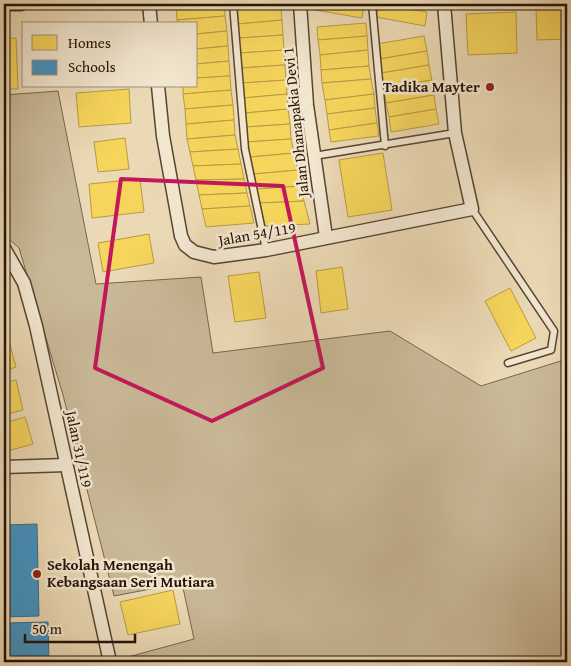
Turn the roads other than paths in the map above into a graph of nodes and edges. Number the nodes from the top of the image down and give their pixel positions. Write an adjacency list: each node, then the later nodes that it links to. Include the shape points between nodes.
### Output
1 (4, 4): 2 (street)
2 (21, 4)
3 (149, 4): 8 (street)
4 (233, 4): 16 (lane, via 244,148)
5 (300, 4): 12 (street, Jalan Dhanapakia Devi 1)
6 (372, 4): 11 (lane)
7 (444, 4): 10 (street)
8 (152, 22)
9 (158, 88): 16 (street, Jalan 54/119, via 163,136 185,245 194,252 214,257)
10 (455, 133): 11 (lane); 13 (street)
11 (386, 146): 12 (lane)
12 (314, 156): 14 (street, Jalan Dhanapakia Devi 1)
13 (472, 210): 14 (street, Jalan 54/119); 17 (lane, via 554,331 551,350)
14 (326, 237): 16 (street, Jalan 54/119)
15 (4, 248): 18 (street, Jalan 31/119, via 24,283)
16 (266, 250)
17 (508, 363)
18 (66, 465): 19 (street); 20 (street, Jalan 31/119)
19 (4, 467)
20 (110, 662)

